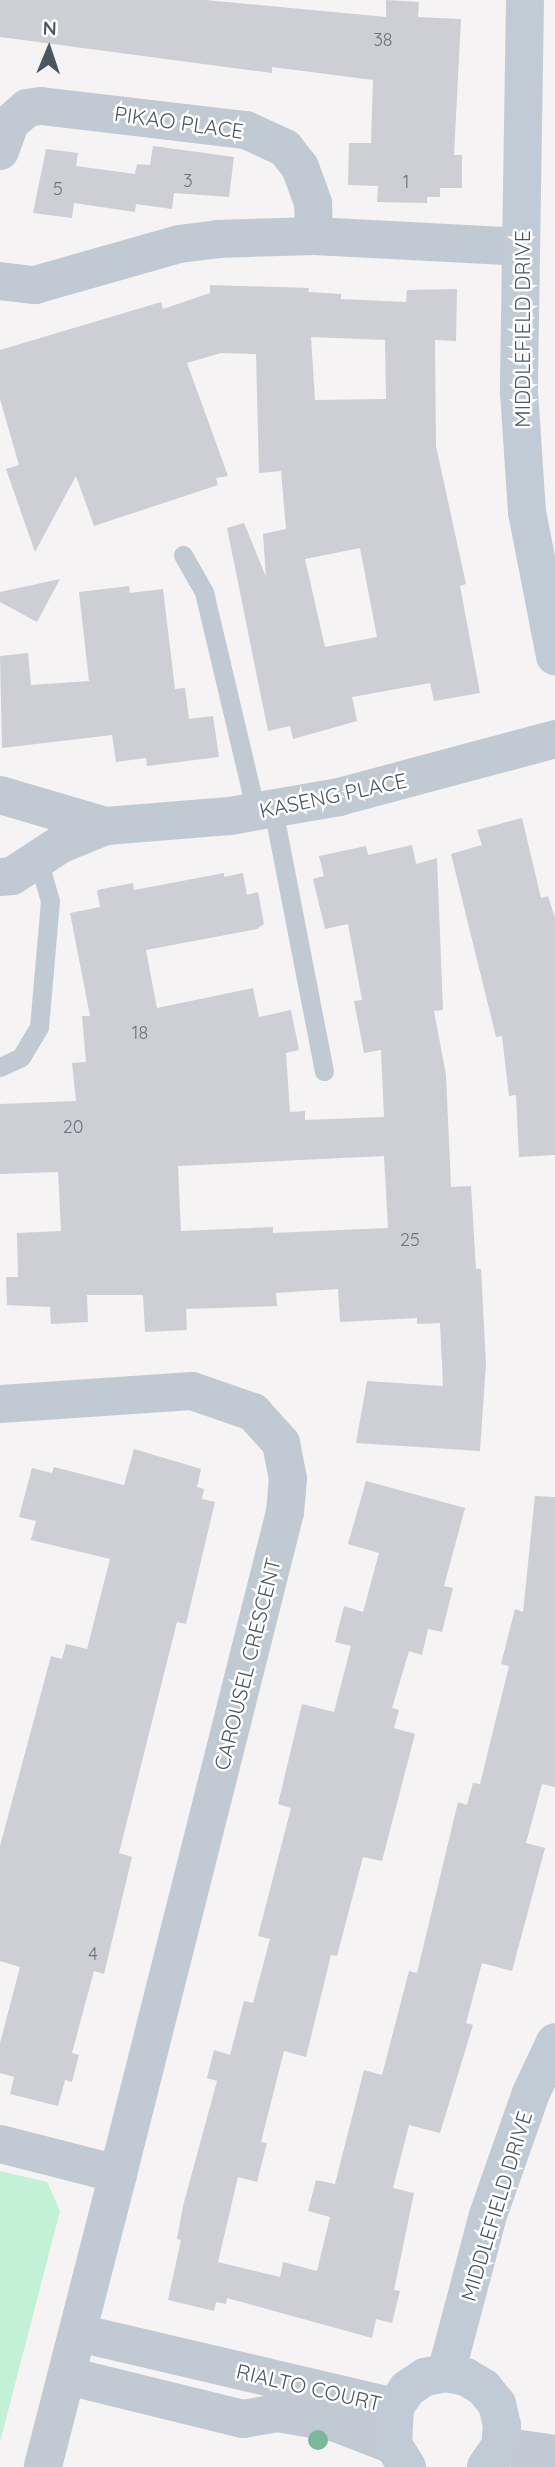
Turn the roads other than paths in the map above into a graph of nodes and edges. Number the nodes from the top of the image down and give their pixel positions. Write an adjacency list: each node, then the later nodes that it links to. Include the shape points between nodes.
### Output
1 (525, 0): 4 (street, MIDDLEFIELD DRIVE)
2 (0, 151): 3 (street, PIKAO PLACE, via 10,123 27,108 41,106 246,130 285,148 300,167 313,203)
3 (314, 236): 4 (street); 5 (street, via 179,244 35,285)
4 (521, 247): 7 (street, MIDDLEFIELD DRIVE, via 519,392 527,512)
5 (0, 281)
6 (183, 555): 10 (lane, via 204,592)
7 (555, 656)
8 (555, 739): 10 (street, KASENG PLACE, via 352,794)
9 (0, 795): 11 (street, KASENG PLACE)
10 (265, 811): 11 (street, KASENG PLACE); 15 (lane)
11 (106, 826): 12 (street, KASENG PLACE)
12 (38, 859): 13 (street, KASENG PLACE, via 12,876); 14 (lane, via 50,901 39,1027 21,1056)
13 (0, 877)
14 (0, 1068)
15 (324, 1071)
16 (0, 1404): 19 (street, CAROUSEL CRESCENT, via 192,1391 253,1412 281,1443 288,1478 285,1513)
17 (555, 2042): 22 (street, MIDDLEFIELD DRIVE, via 488,2215)
18 (0, 2144): 19 (street)
19 (118, 2174): 20 (street)
20 (79, 2333): 21 (street, RIALTO COURT); 23 (street)
21 (223, 2367): 24 (street, RIALTO COURT); 25 (street, RIALTO COURT)
22 (446, 2373): 24 (street, via 425,2377 407,2389); 28 (street, via 466,2377 484,2388 497,2404 502,2425)
23 (68, 2376): 25 (street, RIALTO COURT); 29 (street)
24 (395, 2407): 27 (street)
25 (212, 2411): 27 (street, RIALTO COURT, via 243,2419 277,2413 336,2423)
26 (555, 2454): 28 (street)
27 (400, 2456)
28 (493, 2456)
29 (43, 2467)

